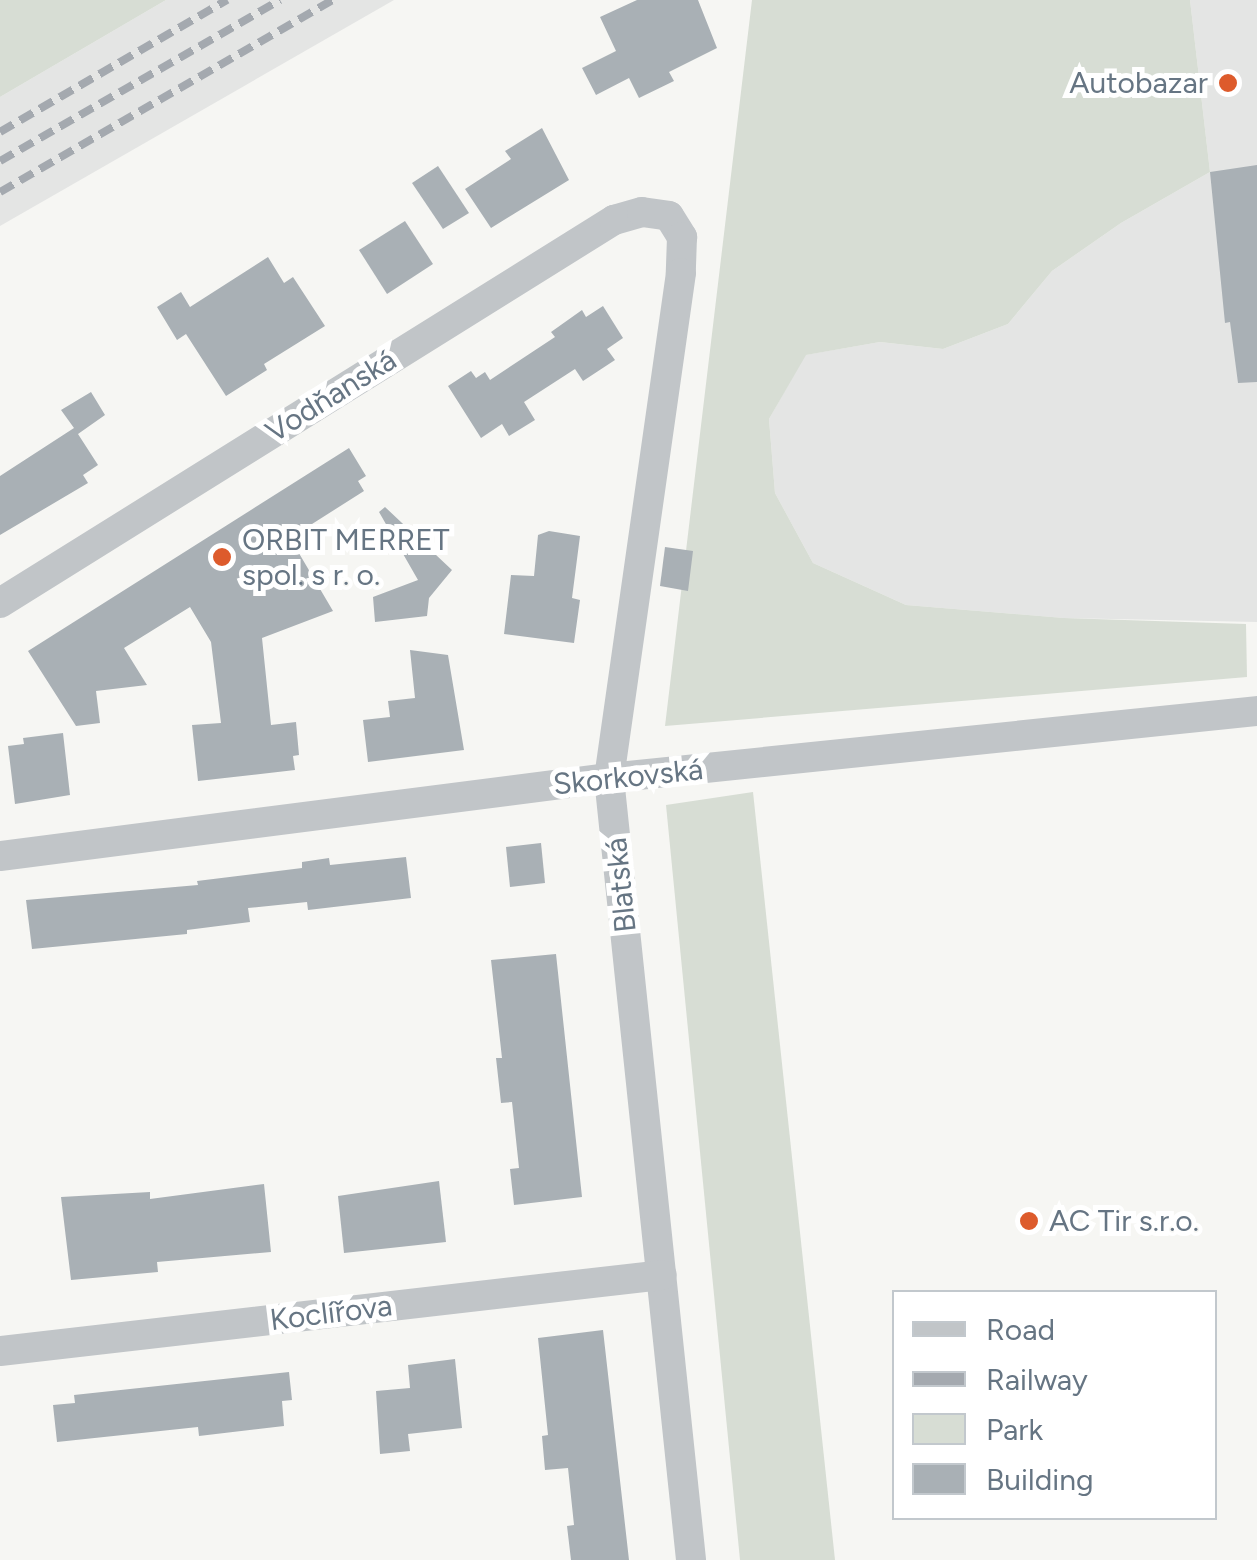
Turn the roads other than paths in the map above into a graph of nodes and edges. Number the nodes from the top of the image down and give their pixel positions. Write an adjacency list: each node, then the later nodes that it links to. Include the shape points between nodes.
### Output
1 (669, 216): 2 (street, Vodňanská, via 642,212 614,220); 4 (street, Blatská, via 682,236 682,273)
2 (0, 603)
3 (1257, 711): 4 (street, Skorkovská)
4 (610, 778): 5 (street, Skorkovská); 6 (street, Blatská)
5 (0, 856)
6 (662, 1276): 7 (street, Koclířova); 8 (street, Blatská)
7 (0, 1351)
8 (691, 1560)

